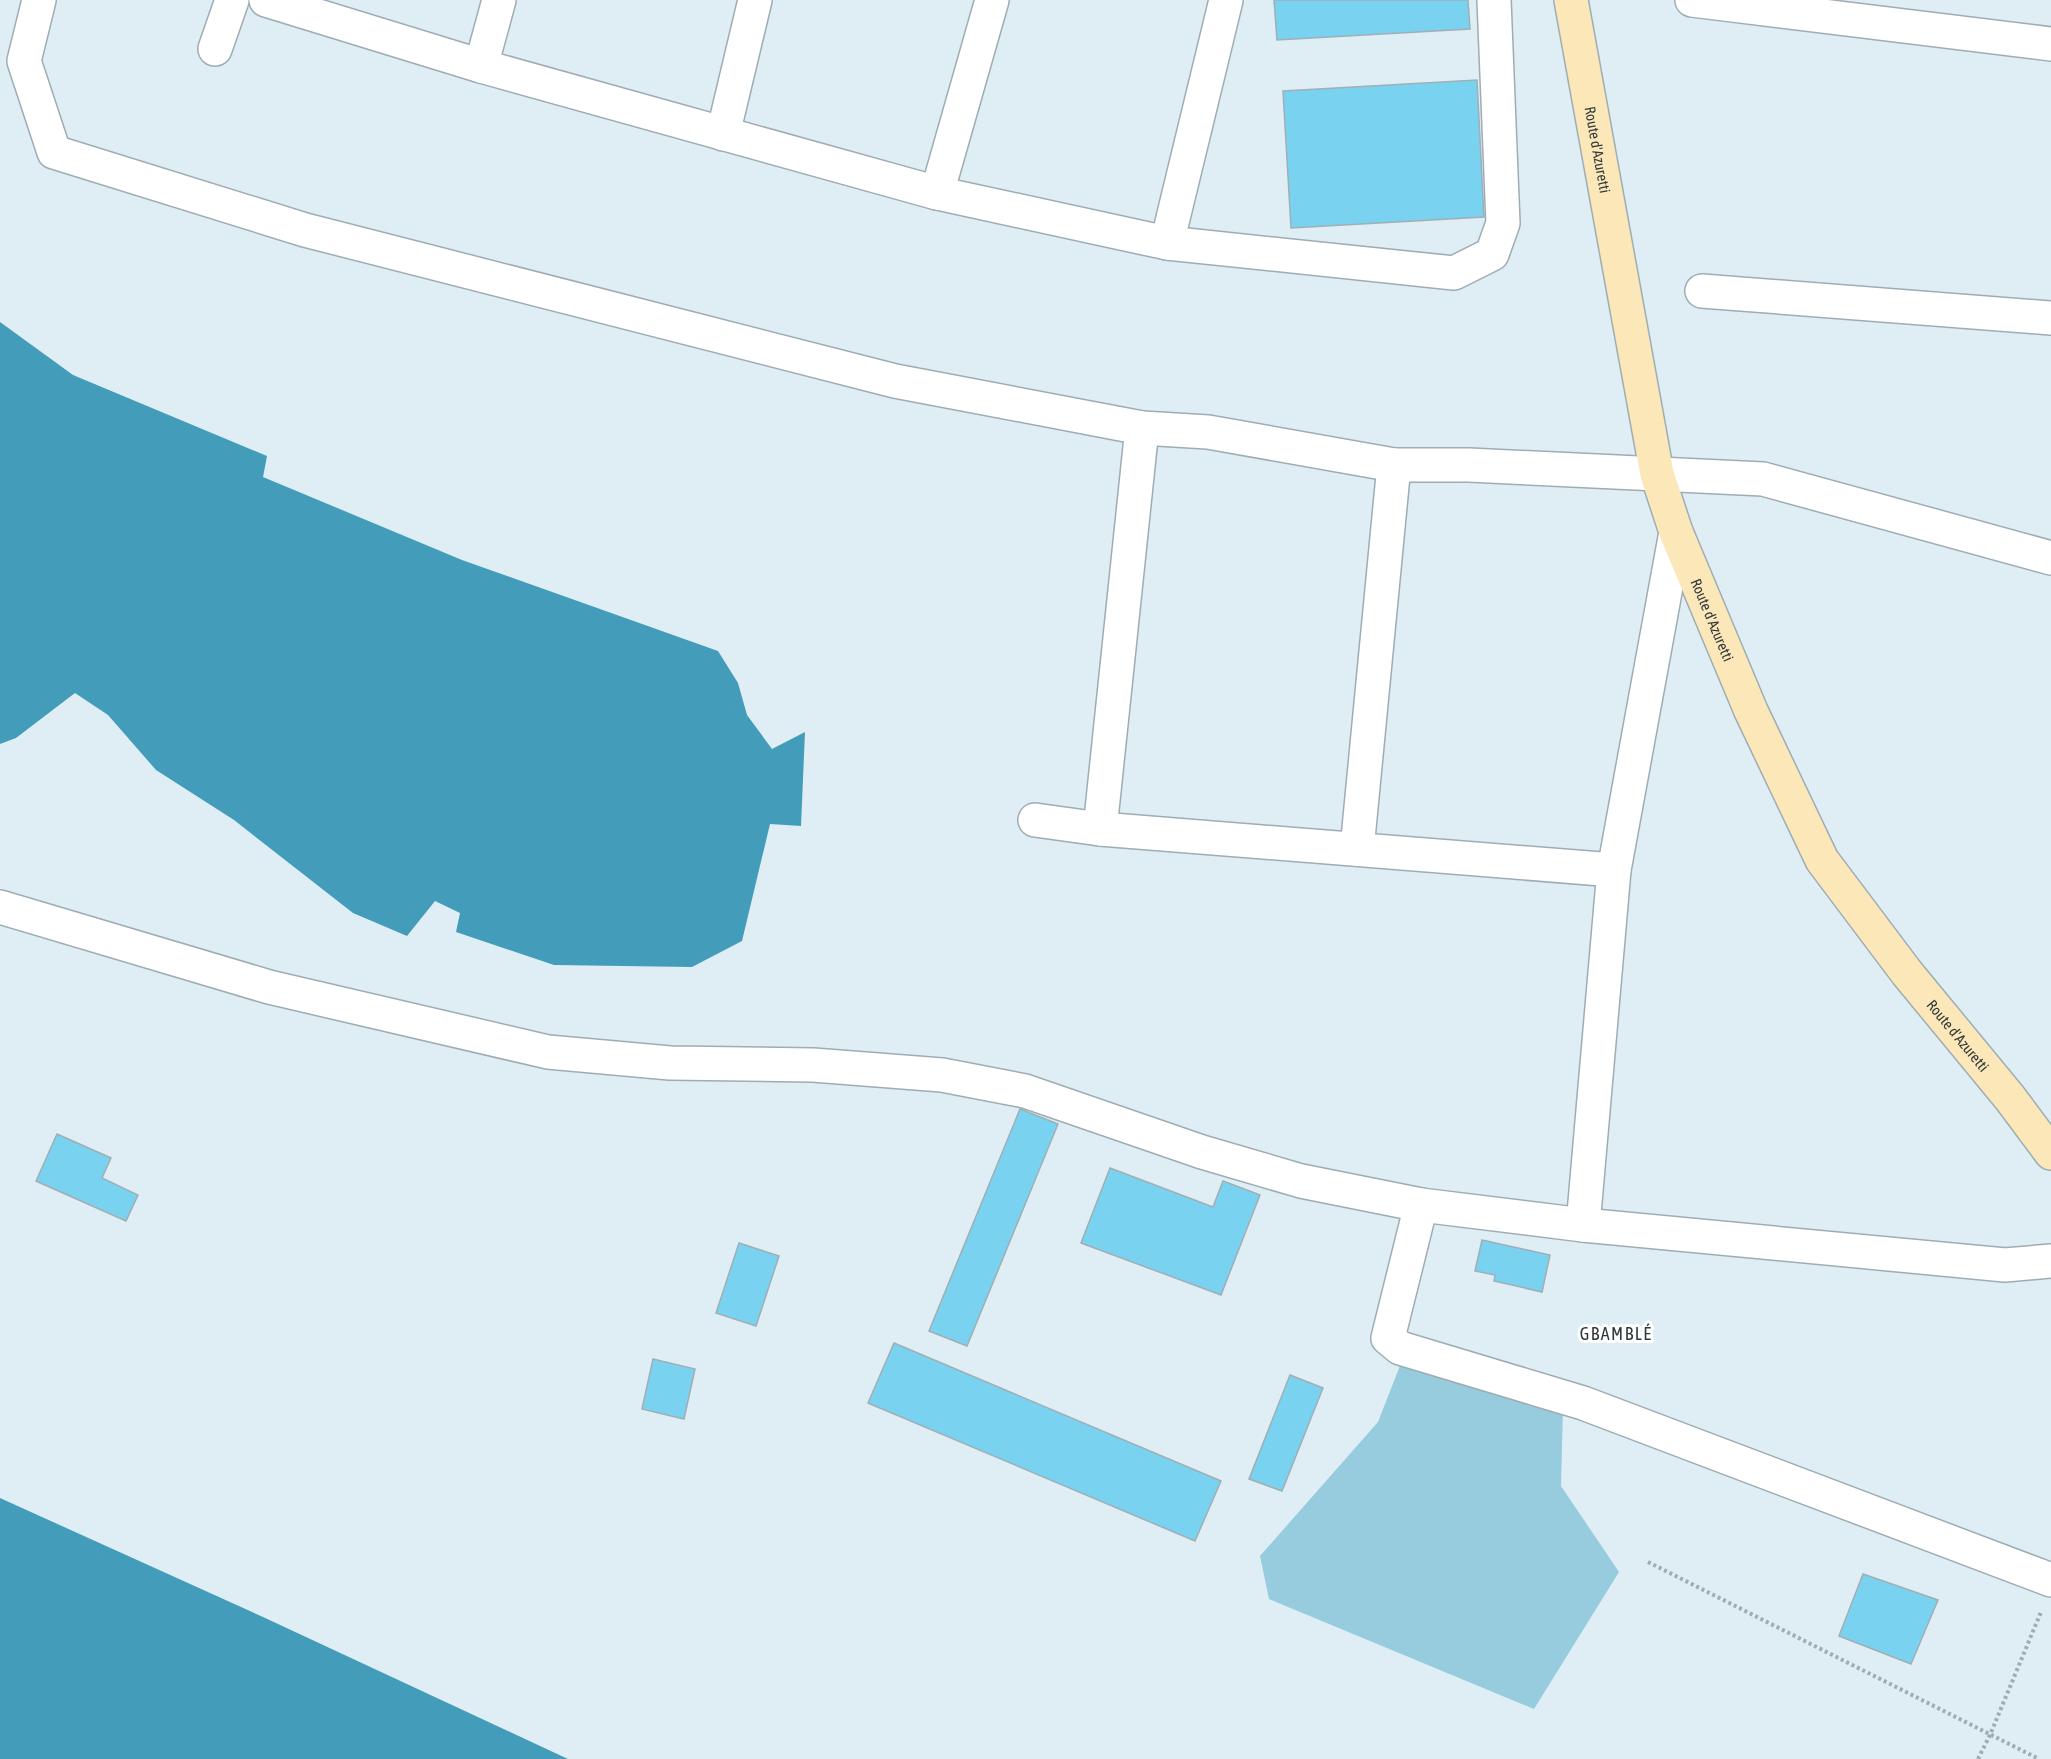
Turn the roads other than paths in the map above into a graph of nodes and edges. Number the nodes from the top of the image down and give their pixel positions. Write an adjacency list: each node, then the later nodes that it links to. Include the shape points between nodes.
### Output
1 (39, 0): 19 (street, via 24,61 54,152 305,230 896,381)
2 (232, 0): 12 (street)
3 (266, 0): 13 (street)
4 (499, 0): 13 (street)
5 (754, 0): 14 (street)
6 (992, 0): 15 (street)
7 (1226, 0): 16 (street)
8 (1494, 0): 16 (street, via 1503,223 1492,254 1454,273)
9 (1571, 0): 21 (street, Route d'Azuretti)
10 (1692, 0): 11 (street)
11 (2051, 44)
12 (215, 49)
13 (481, 66): 14 (street)
14 (723, 134): 15 (street)
15 (937, 193): 16 (street)
16 (1167, 243)
17 (1702, 291): 18 (street)
18 (2051, 318)
19 (1142, 428): 20 (street, via 1208,432); 25 (street)
20 (1394, 465): 21 (street); 26 (street)
21 (1656, 474): 22 (street, Route d'Azuretti); 23 (street, via 1763,479)
22 (1676, 532): 27 (street); 29 (street, Route d'Azuretti, via 1751,711 1822,860 1907,974)
23 (2051, 558)
24 (1035, 820): 25 (street)
25 (1100, 829): 26 (street)
26 (1357, 849): 27 (street)
27 (1614, 870): 31 (street)
28 (0, 907): 30 (street, via 269,987 548,1052 670,1063 813,1065 942,1075 1025,1091 1202,1152 1301,1181)
29 (2051, 1153)
30 (1421, 1205): 31 (street); 33 (street, via 1388,1338 1400,1348 1583,1403)
31 (1583, 1225): 32 (street, via 2005,1265)
32 (2051, 1262)
33 (2047, 1592)

